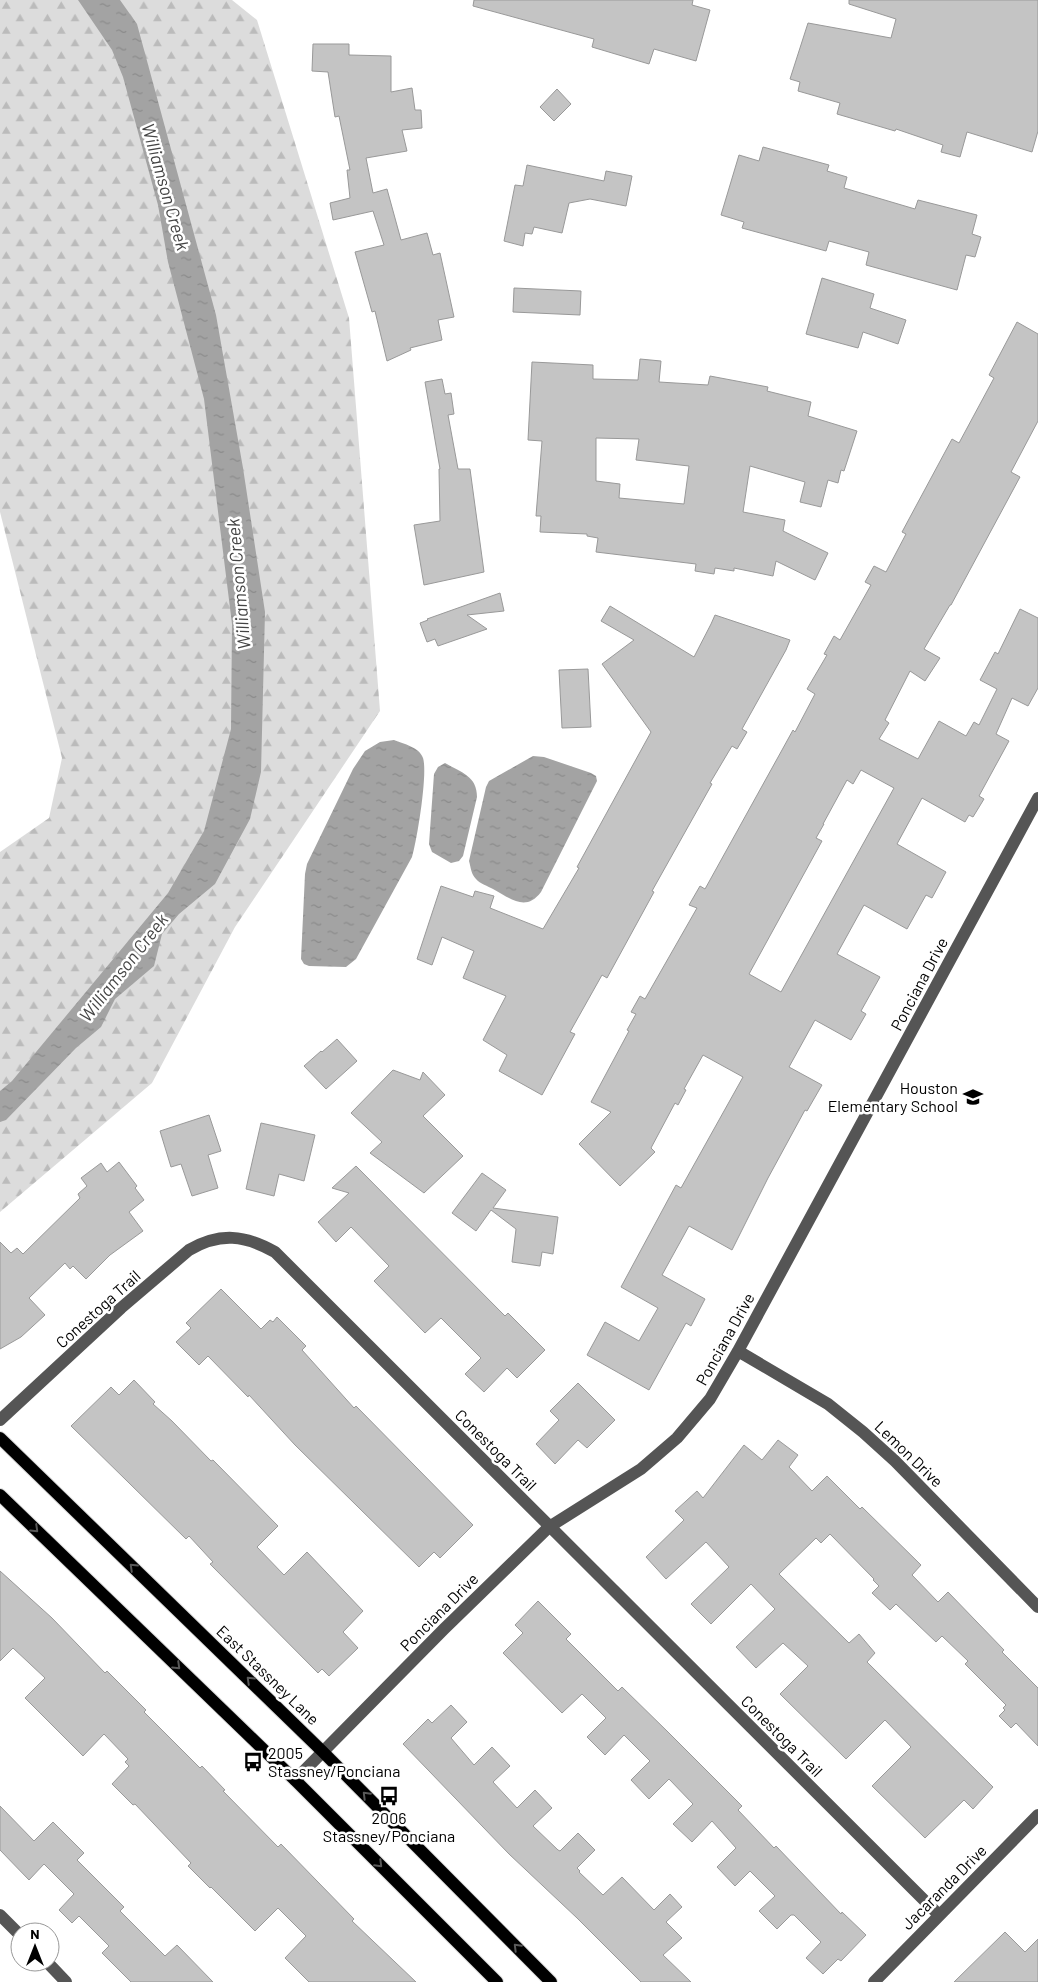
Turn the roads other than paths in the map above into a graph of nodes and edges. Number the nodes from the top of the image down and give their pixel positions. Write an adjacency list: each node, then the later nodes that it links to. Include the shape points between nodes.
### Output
1 (1038, 798): 2 (street, Ponciana Drive)
2 (738, 1351): 6 (street, Ponciana Drive, via 710,1399 677,1438 641,1469); 7 (street, Lemon Drive, via 828,1404 863,1432)
3 (0, 1420): 6 (street, Conestoga Trail, via 189,1250 213,1239 244,1238 275,1252)
4 (0, 1438): 8 (main road, East Stassney Lane, one-way to 4)
5 (0, 1495): 9 (main road, one-way to 9)
6 (549, 1528): 8 (street, Ponciana Drive); 12 (street, Conestoga Trail)
7 (1038, 1606)
8 (322, 1751): 9 (street, Ponciana Drive); 17 (main road, East Stassney Lane, one-way to 8)
9 (295, 1780): 16 (main road, one-way to 16)
10 (1038, 1815): 12 (street, Jacaranda Drive)
11 (0, 1914): 13 (street)
12 (938, 1915): 18 (street, Jacaranda Drive)
13 (10, 1924)
14 (56, 1972): 15 (street)
15 (66, 1982)
16 (497, 1982)
17 (551, 1982)
18 (874, 1982)

